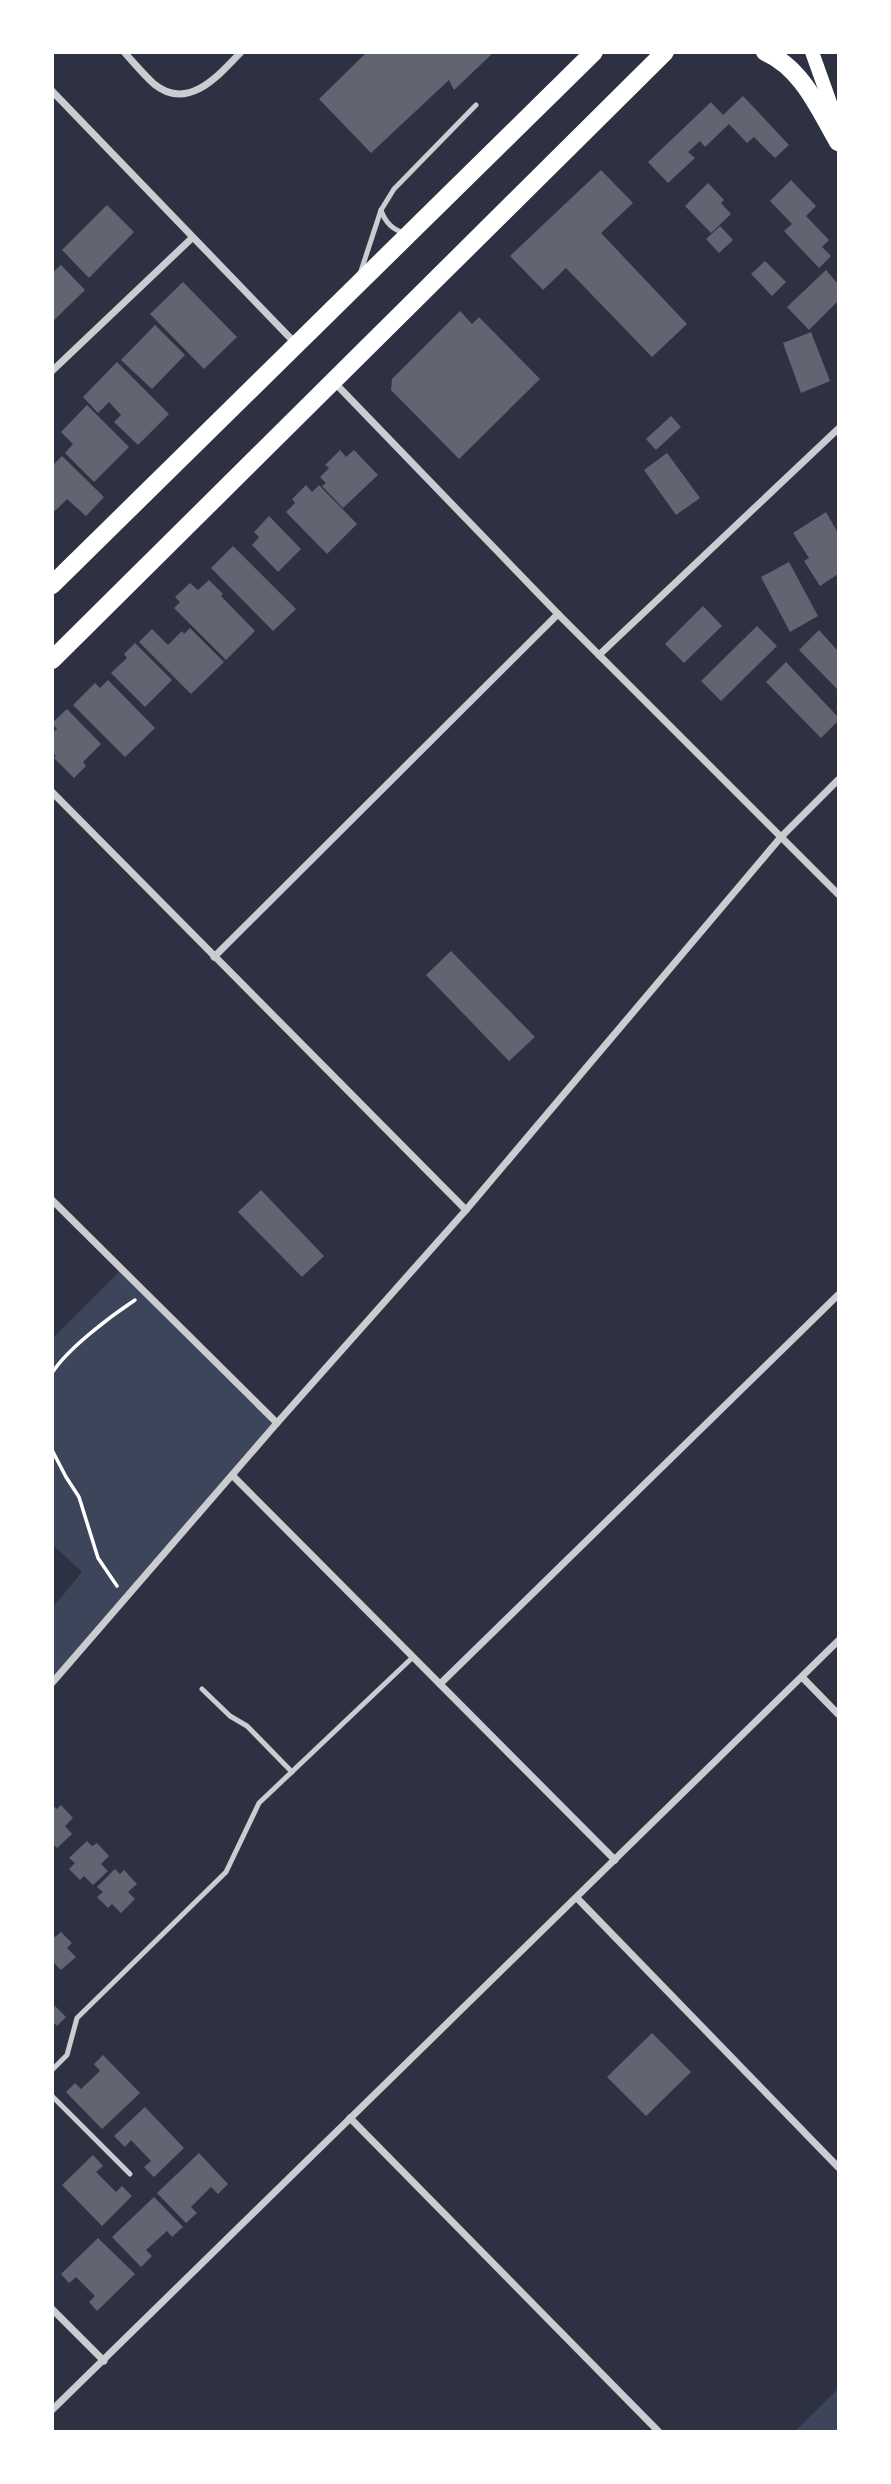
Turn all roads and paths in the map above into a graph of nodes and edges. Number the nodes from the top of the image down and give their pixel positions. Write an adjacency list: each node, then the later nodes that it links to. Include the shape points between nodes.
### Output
1 (124, 52): 2 (street, via 156,86 191,93 210,83)
2 (242, 52)
3 (665, 52): 8 (main road)
4 (681, 52): 8 (main road)
5 (765, 52): 12 (main road, via 789,66)
6 (812, 52): 11 (main road)
7 (592, 55): 14 (main road)
8 (649, 68): 19 (main road)
9 (52, 91): 15 (street)
10 (476, 105): 13 (lane, via 394,189)
11 (838, 125)
12 (838, 142)
13 (381, 210): 14 (lane, via 395,230); 16 (lane)
14 (411, 233): 16 (main road)
15 (192, 238): 17 (street); 18 (street)
16 (356, 288): 17 (main road)
17 (297, 346): 21 (main road)
18 (52, 371)
19 (333, 382): 22 (street); 24 (main road)
20 (838, 429): 23 (street)
21 (52, 585)
22 (558, 614): 23 (street); 29 (street)
23 (599, 655): 27 (street)
24 (52, 660)
25 (838, 780): 27 (street)
26 (52, 793): 29 (street)
27 (781, 837): 28 (street); 31 (street)
28 (838, 894)
29 (214, 957): 31 (street)
30 (52, 1200): 32 (street)
31 (466, 1210): 35 (street)
32 (146, 1293): 34 (path, via 116,1312); 35 (street)
33 (838, 1295): 43 (street)
34 (52, 1373)
35 (277, 1423): 37 (street)
36 (52, 1450): 38 (path, via 79,1497 98,1558)
37 (233, 1476): 38 (street); 40 (street)
38 (128, 1596): 42 (street)
39 (838, 1641): 41 (street)
40 (413, 1657): 43 (street); 46 (lane)
41 (802, 1677): 45 (street); 47 (street)
42 (52, 1683)
43 (440, 1684): 47 (street)
44 (202, 1689): 46 (lane)
45 (838, 1714)
46 (292, 1772): 49 (lane, via 259,1803 226,1872 77,2018 67,2055)
47 (615, 1860): 48 (street)
48 (577, 1898): 51 (street); 52 (street)
49 (52, 2070)
50 (52, 2096): 53 (lane)
51 (350, 2118): 55 (street); 57 (street)
52 (838, 2167)
53 (130, 2174)
54 (52, 2309): 55 (street)
55 (104, 2361): 56 (street)
56 (52, 2410)
57 (659, 2431)

